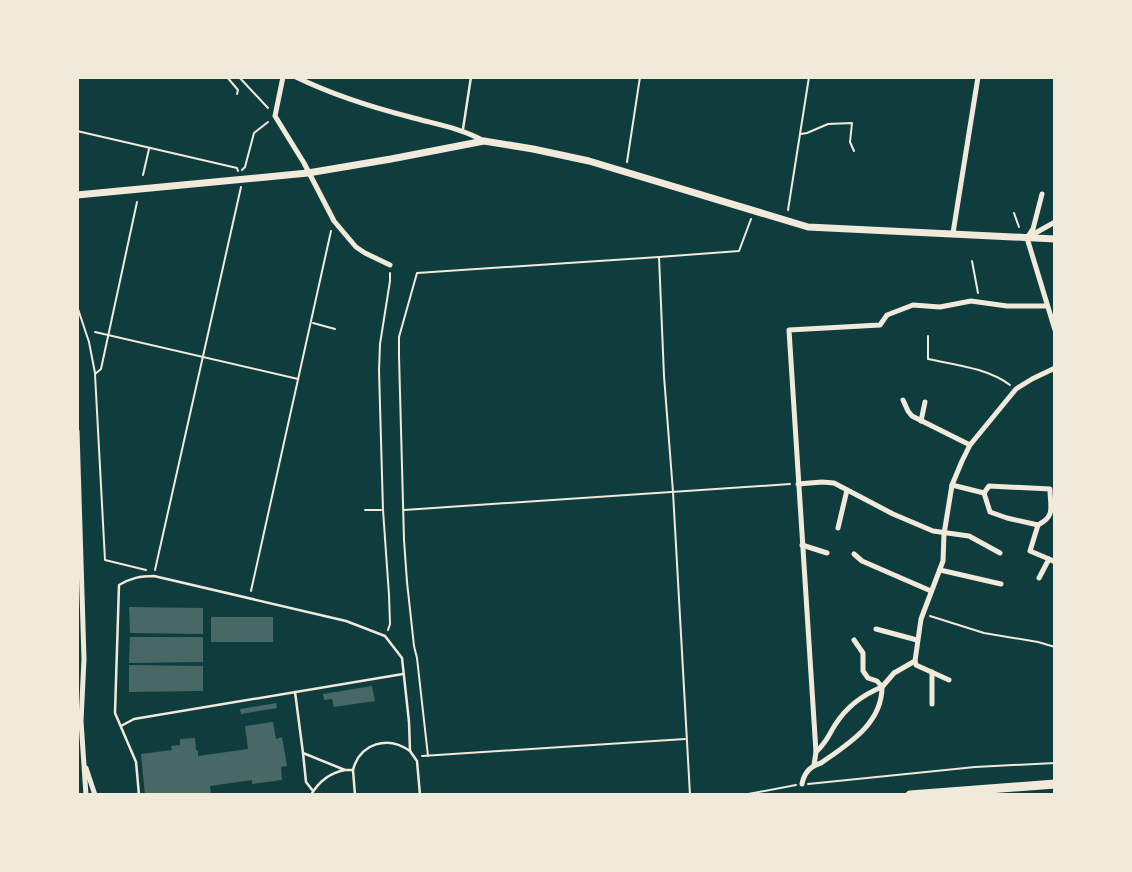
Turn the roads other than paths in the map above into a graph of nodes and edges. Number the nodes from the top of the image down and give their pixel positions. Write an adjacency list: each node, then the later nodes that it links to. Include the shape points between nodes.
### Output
1 (283, 77): 7 (street, via 275,116)
2 (296, 77): 5 (street, via 369,106)
3 (471, 77): 5 (lane)
4 (978, 77): 11 (street)
5 (462, 131): 6 (street)
6 (484, 141): 7 (main road); 11 (main road, via 589,162 808,227)
7 (308, 173): 9 (main road); 14 (street, via 334,221 356,247)
8 (1042, 194): 12 (street, via 1033,229)
9 (77, 195)
10 (1055, 222): 12 (street)
11 (953, 233): 12 (main road)
12 (1026, 238): 13 (main road); 15 (street)
13 (1055, 239)
14 (390, 265)
15 (1048, 306): 16 (street); 23 (street, via 979,301 940,307 913,305 887,315 880,325 789,330)
16 (1055, 330)
17 (1055, 368): 22 (street, via 1016,389)
18 (903, 400): 20 (street, via 912,416)
19 (925, 402): 20 (street)
20 (921, 421): 22 (street)
21 (77, 431): 54 (street)
22 (970, 445): 24 (street)
23 (798, 484): 26 (street, via 834,483); 31 (street)
24 (952, 485): 27 (street); 30 (street)
25 (1053, 489): 27 (street, via 989,486); 28 (street, via 1048,520)
26 (847, 490): 29 (street); 30 (street)
27 (984, 493): 28 (street, via 990,512)
28 (1038, 525): 35 (street, via 1030,551)
29 (838, 528)
30 (944, 534): 33 (street, via 970,536); 36 (street)
31 (802, 545): 32 (street); 53 (street)
32 (827, 553)
33 (1000, 553)
34 (853, 554): 39 (street)
35 (1052, 561): 37 (street)
36 (940, 570): 38 (street); 39 (street)
37 (1039, 578)
38 (1001, 584)
39 (930, 591): 42 (street)
40 (876, 629): 42 (street)
41 (854, 640): 47 (street, via 863,653 863,671)
42 (918, 640): 43 (street)
43 (915, 661): 44 (street); 47 (street, via 894,673)
44 (932, 672): 46 (street); 49 (street)
45 (404, 674): 48 (lane); 50 (lane, via 402,658 385,636 346,621 139,576 119,585 115,713); 51 (lane)
46 (949, 680)
47 (882, 687): 53 (street, via 851,704); 55 (street, via 878,709 862,733)
48 (295, 692): 50 (lane, via 134,719); 52 (lane)
49 (932, 704)
50 (121, 726): 63 (lane, via 136,762)
51 (410, 751): 57 (lane, via 396,743 375,744 358,756); 65 (lane, via 418,767)
52 (303, 752): 56 (lane); 60 (lane, via 306,782)
53 (816, 752): 55 (street)
54 (83, 759): 61 (street); 62 (street)
55 (814, 765): 58 (street)
56 (345, 770): 57 (lane); 60 (lane, via 321,780)
57 (353, 770): 64 (lane)
58 (802, 784)
59 (1055, 784): 66 (highway)
60 (312, 793)
61 (86, 795)
62 (95, 795)
63 (139, 795)
64 (355, 795)
65 (420, 795)
66 (910, 795)

